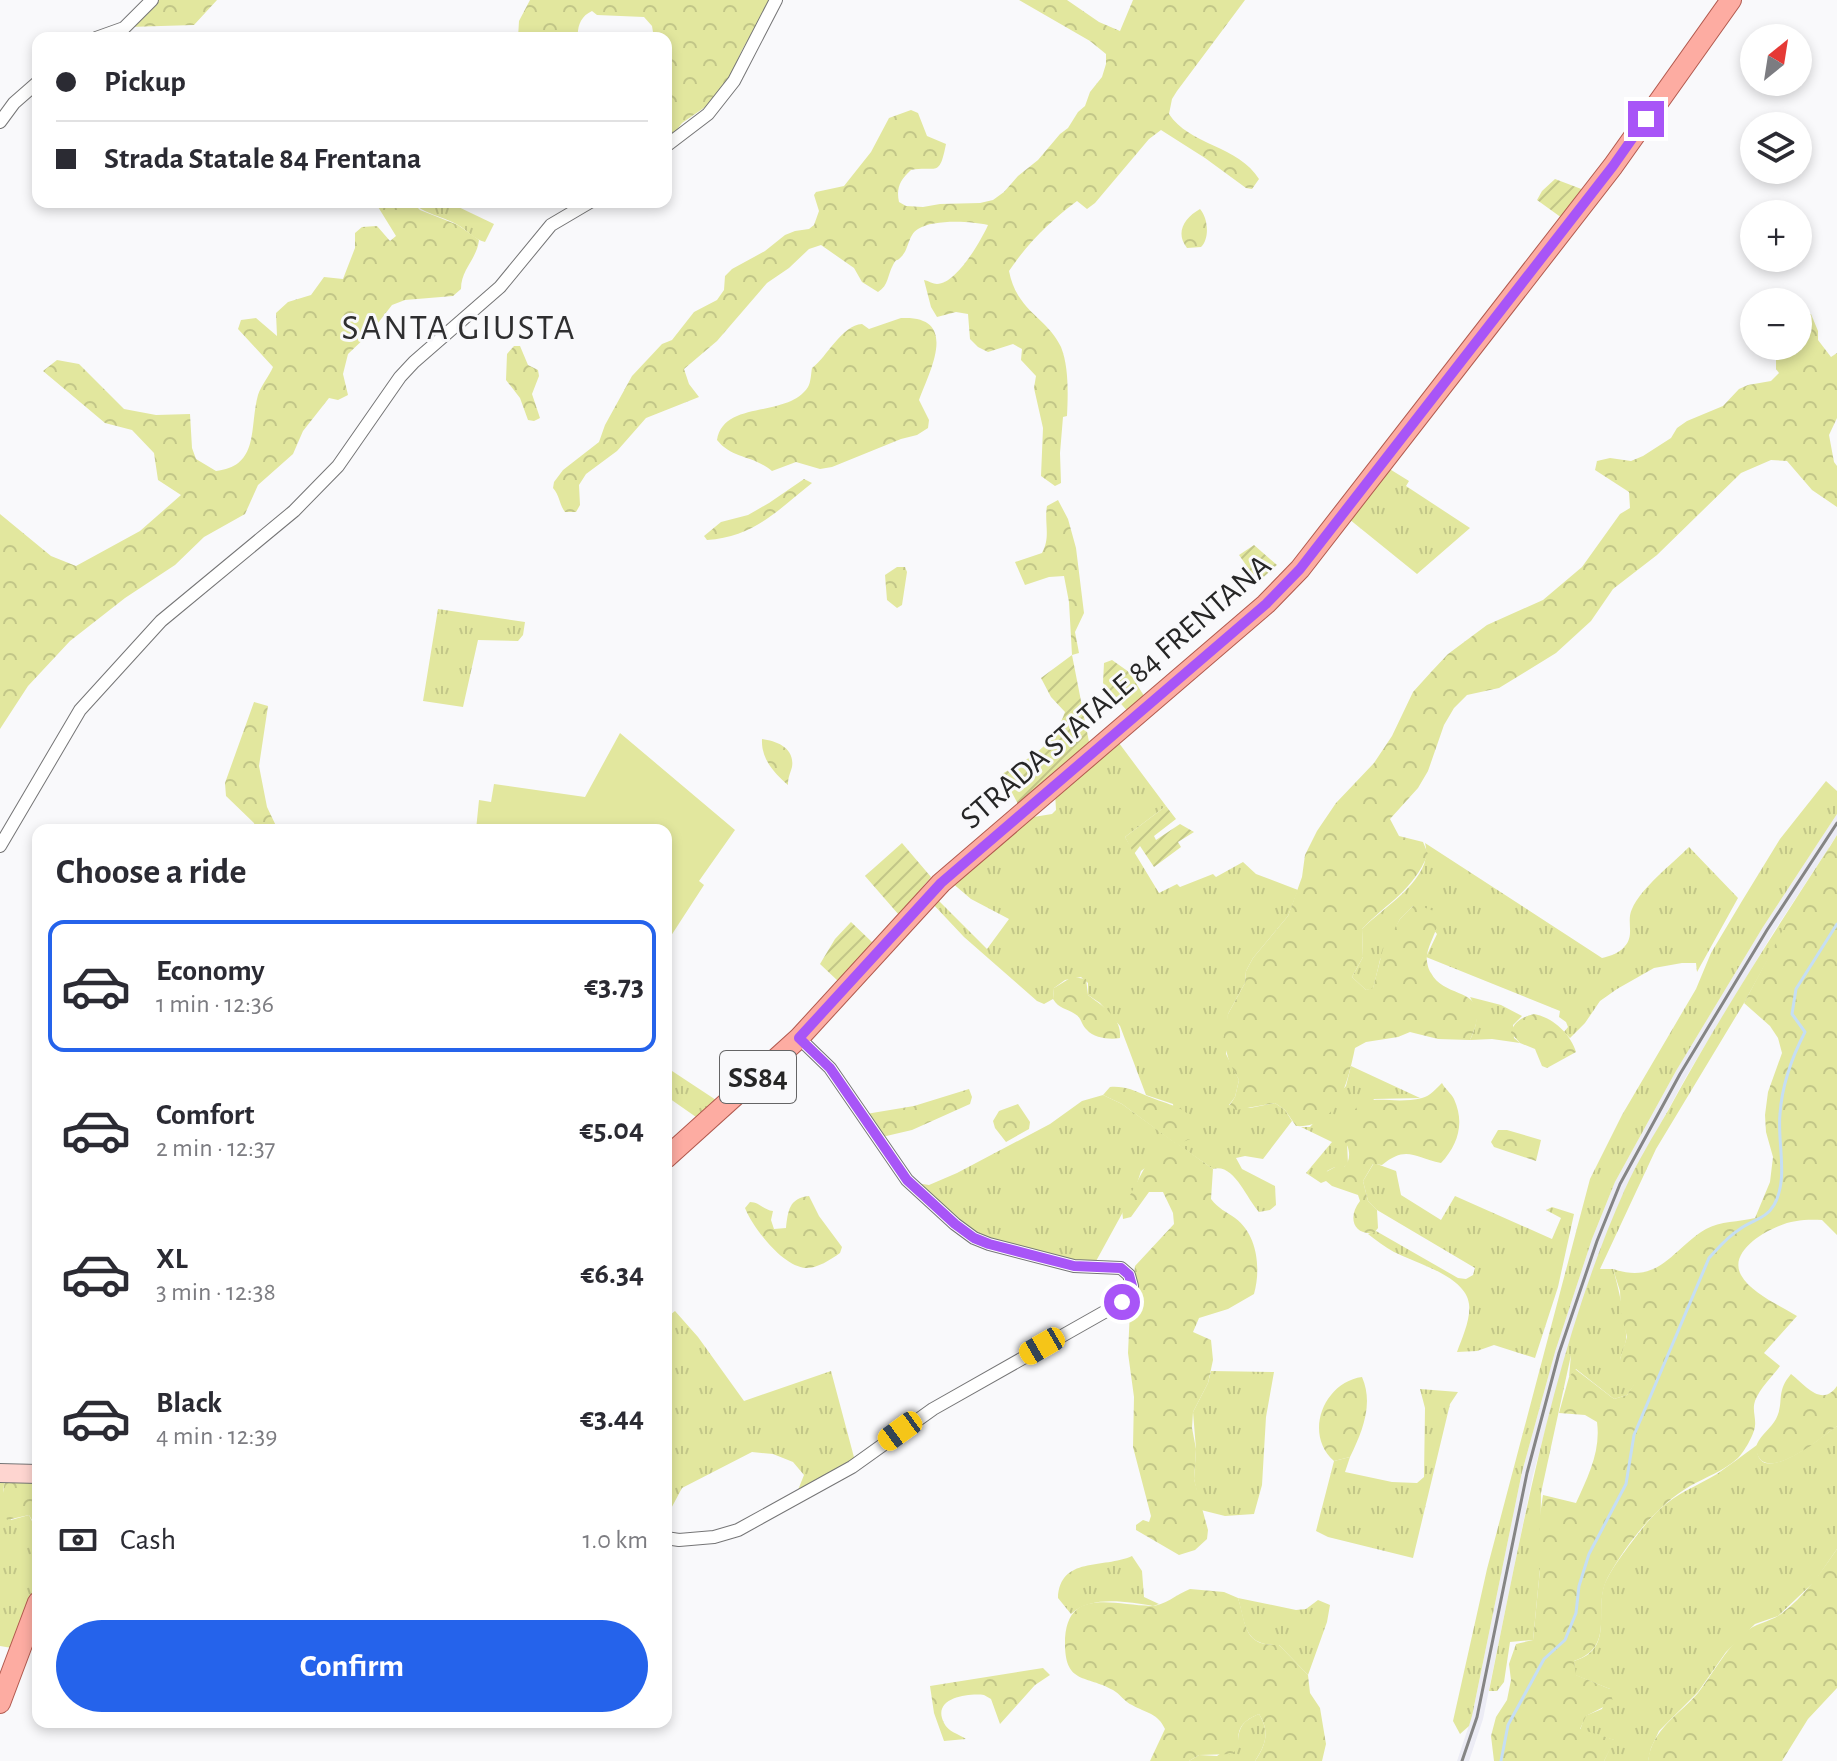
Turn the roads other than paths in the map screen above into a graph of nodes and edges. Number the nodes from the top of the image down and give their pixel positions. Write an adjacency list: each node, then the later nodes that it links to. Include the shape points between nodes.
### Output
1 (152, 0): 4 (street)
2 (776, 0): 7 (street, via 734,81 708,114)
3 (1731, 0): 10 (main road, STRADA STATALE 84 FRENTANA / SS84, via 1613,166 1300,569 941,883)
4 (113, 32)
5 (32, 87): 6 (street)
6 (0, 122)
7 (672, 141)
8 (580, 208): 9 (street, via 551,225 500,287 414,362 338,466 294,511 161,621 80,710)
9 (0, 846)
10 (799, 1038): 11 (main road, STRADA STATALE 84 FRENTANA / SS84); 14 (street, via 830,1068 907,1180 955,1224 989,1244 1074,1266 1121,1268 1132,1286 1122,1302 925,1414 812,1490 738,1530)
11 (672, 1153)
12 (0, 1473): 13 (street)
13 (32, 1474)
14 (672, 1539)
15 (32, 1618): 16 (main road)
16 (0, 1703)

